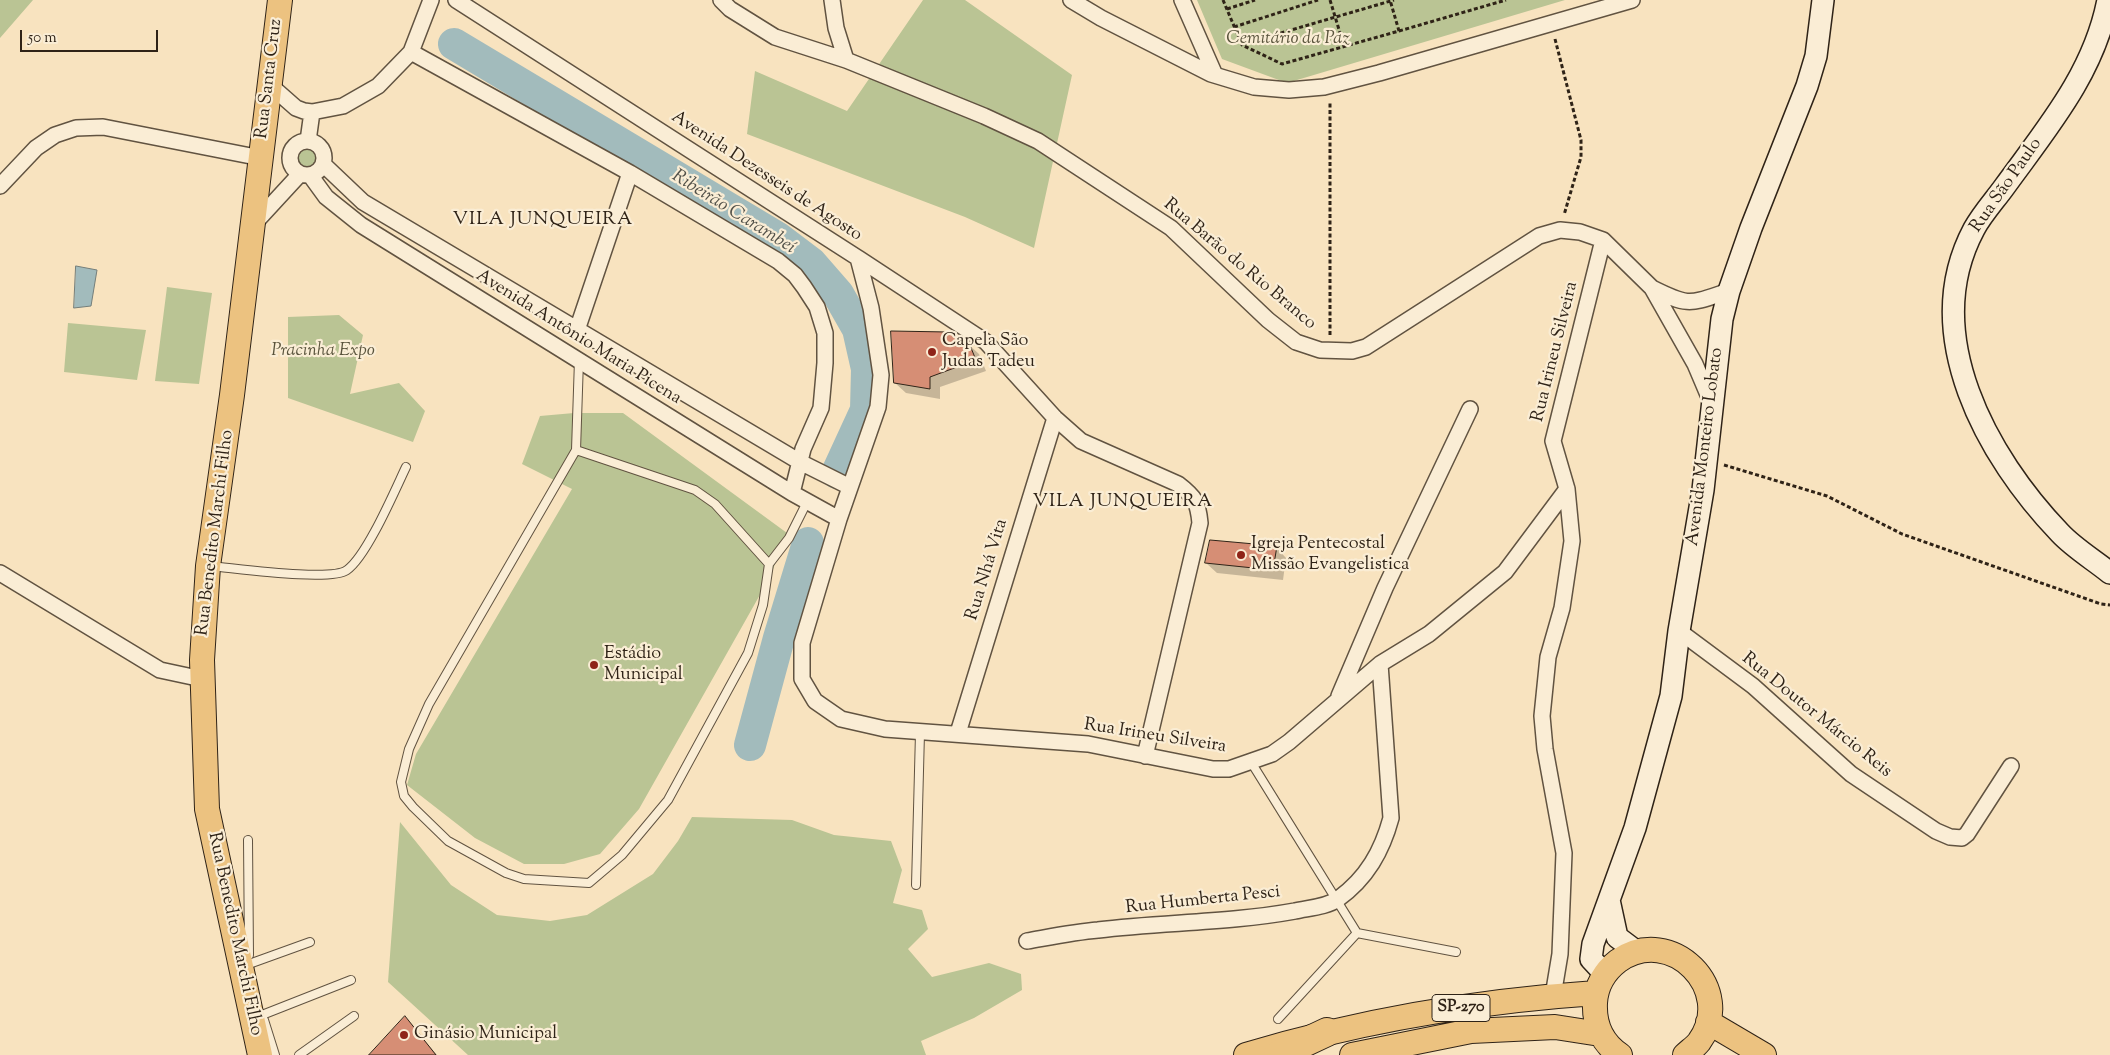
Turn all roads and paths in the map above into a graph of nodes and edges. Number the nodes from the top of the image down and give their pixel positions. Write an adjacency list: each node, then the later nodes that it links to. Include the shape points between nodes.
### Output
1 (280, 0): 29 (main road, Rua Santa Cruz)
2 (432, 0): 25 (street)
3 (456, 0): 40 (street, Avenida Dezesseis de Agosto)
4 (721, 0): 26 (street, Rua Barão do Rio Branco, via 775,37)
5 (832, 0): 26 (street)
6 (1070, 0): 27 (street)
7 (1182, 0): 27 (street)
8 (1223, 0): 18 (path)
9 (1255, 0): 18 (path)
10 (1318, 0): 21 (path)
11 (1330, 0): 19 (path)
12 (1391, 0): 19 (path); 22 (path)
13 (1506, 0): 17 (path)
14 (1632, 0): 20 (street)
15 (1823, 0): 42 (street, Avenida Monteiro Lobato, via 1816,56 1807,86)
16 (2108, 0): 60 (street, Rua São Paulo, via 2098,41 2085,71 1974,229 1957,280 1954,317 1959,361 1976,413 1996,449 2023,491 2061,534)
17 (1500, 1): 22 (path)
18 (1226, 9): 21 (path)
19 (1336, 18): 23 (path); 24 (path)
20 (1550, 23): 28 (street); 38 (path, via 1581,140 1581,157)
21 (1234, 27): 23 (path)
22 (1399, 31): 24 (path)
23 (1242, 45): 24 (path, via 1282,64)
24 (1344, 46)
25 (410, 52): 30 (street, via 378,86 343,106); 34 (street)
26 (846, 60): 44 (street, Rua Barão do Rio Branco, via 1038,141 1171,228 1268,320 1296,342 1308,348)
27 (1215, 76): 28 (street, via 1254,87 1289,90)
28 (1330, 85): 44 (path)
29 (271, 86): 30 (street, via 296,108); 32 (main road, Rua Santa Cruz)
30 (312, 112): 31 (street)
31 (308, 141): 33 (street, via 322,151); 35 (street, via 298,144 290,152 292,167)
32 (261, 158): 36 (street, via 103,128 76,128 55,135 36,148); 37 (main road, Rua Benedito Marchi Filho)
33 (323, 164): 35 (street, via 320,170); 43 (street, Avenida Antônio Maria Picena, via 363,202)
34 (630, 173): 43 (street); 51 (street, via 778,261 795,275 817,307 825,333 821,408)
35 (305, 174): 37 (street); 45 (street, Avenida Antônio Maria Picena, via 361,225)
36 (0, 186)
37 (253, 225): 59 (main road, Rua Benedito Marchi Filho)
38 (1560, 230): 39 (street, Rua Barão do Rio Branco, via 1580,232); 44 (street, Rua Barão do Rio Branco, via 1520,246 1366,347)
39 (1603, 240): 41 (street, Rua Barão do Rio Branco); 54 (street, Rua Irineu Silveira, via 1553,441)
40 (858, 258): 48 (street, via 986,342); 53 (street, Avenida Dezesseis de Agosto, via 871,308 881,375 878,407)
41 (1652, 288): 42 (street, Rua Barão do Rio Branco, via 1686,303); 46 (street, Rua Barão do Rio Branco, via 1695,364)
42 (1729, 290): 46 (street, Avenida Monteiro Lobato, via 1722,318)
43 (577, 330): 51 (street, Avenida Antônio Maria Picena)
44 (1330, 351)
45 (578, 360): 49 (lane); 55 (street, Avenida Antônio Maria Picena)
46 (1712, 405): 50 (street, Avenida Monteiro Lobato)
47 (1470, 410): 66 (street, via 1385,588)
48 (1055, 418): 68 (street, Rua Nhá Vita); 69 (street, via 1081,441 1178,484 1199,504 1200,523)
49 (576, 450): 58 (lane, via 695,490 715,504); 58 (lane, via 429,704 409,749 401,782 404,796 448,842 506,873 547,882 589,883 622,856 668,800 748,654 763,605)
50 (1707, 459): 62 (path, via 1827,496 1902,534); 63 (street, Avenida Monteiro Lobato)
51 (800, 462): 53 (street, Avenida Antônio Maria Picena); 55 (street)
52 (406, 467): 59 (lane, via 378,525 347,570 324,575)
53 (850, 487): 57 (street, Rua Irineu Silveira)
54 (1568, 490): 64 (street, Rua Irineu Silveira, via 1505,572 1429,634); 85 (street, via 1572,541 1562,608 1548,657 1542,716 1564,853 1560,954)
55 (792, 493): 56 (street, Avenida Antônio Maria Picena)
56 (807, 502): 57 (street, Avenida Antônio Maria Picena); 58 (lane, via 789,538)
57 (839, 519): 67 (street, Rua Irineu Silveira, via 802,643 802,679 815,701 841,719 885,729)
58 (769, 564)
59 (208, 566): 65 (main road, Rua Benedito Marchi Filho)
60 (2110, 572)
61 (0, 573): 65 (street, via 160,670)
62 (2110, 605)
63 (1678, 631): 71 (street, Rua Doutor Márcio Reis, via 1753,686 1851,774 1950,837 1962,838 1967,834); 75 (street, Avenida Monteiro Lobato, via 1671,696 1635,828)
64 (1380, 664): 66 (street, Rua Irineu Silveira); 74 (street, Rua Humberta Pesci, via 1391,818 1377,857 1364,876)
65 (202, 679): 93 (main road, Rua Benedito Marchi Filho, via 207,809)
66 (1339, 698): 70 (street, Rua Irineu Silveira, via 1289,742 1272,754)
67 (920, 732): 68 (street, Rua Irineu Silveira); 73 (lane)
68 (958, 734): 69 (street, Rua Irineu Silveira, via 1088,744)
69 (1145, 756): 70 (street, Rua Irineu Silveira, via 1213,769 1230,769)
70 (1251, 762): 74 (lane)
71 (2011, 766)
72 (248, 840): 81 (lane)
73 (916, 885)
74 (1337, 900): 76 (lane); 77 (street, Rua Humberta Pesci, via 1252,919 1098,930)
75 (1609, 900): 80 (street, via 1617,937); 84 (street, Avenida Monteiro Lobato, via 1591,959)
76 (1357, 933): 79 (lane); 89 (lane)
77 (1027, 941)
78 (310, 942): 81 (lane)
79 (1456, 952)
80 (1637, 952): 84 (main road, via 1625,957); 90 (main road, via 1657,950 1676,955 1693,967 1705,983 1710,1002)
81 (249, 964): 83 (lane)
82 (351, 980): 87 (lane)
83 (253, 981)
84 (1600, 984): 85 (main road, SP-270); 92 (main road, via 1595,1012)
85 (1553, 996): 91 (main road, SP-270, via 1389,1019)
86 (260, 1007): 87 (lane)
87 (262, 1016): 94 (lane)
88 (354, 1016): 95 (lane)
89 (1278, 1018)
90 (1708, 1022): 99 (main road, via 1699,1042); 100 (main road)
91 (1327, 1032): 96 (main road, SP-270); 97 (highway)
92 (1610, 1049): 98 (main road, SP-270, via 1555,1027 1489,1030)
93 (260, 1055)
94 (274, 1055)
95 (299, 1055)
96 (1246, 1055)
97 (1278, 1055)
98 (1352, 1055)
99 (1685, 1055)
100 (1764, 1055)

